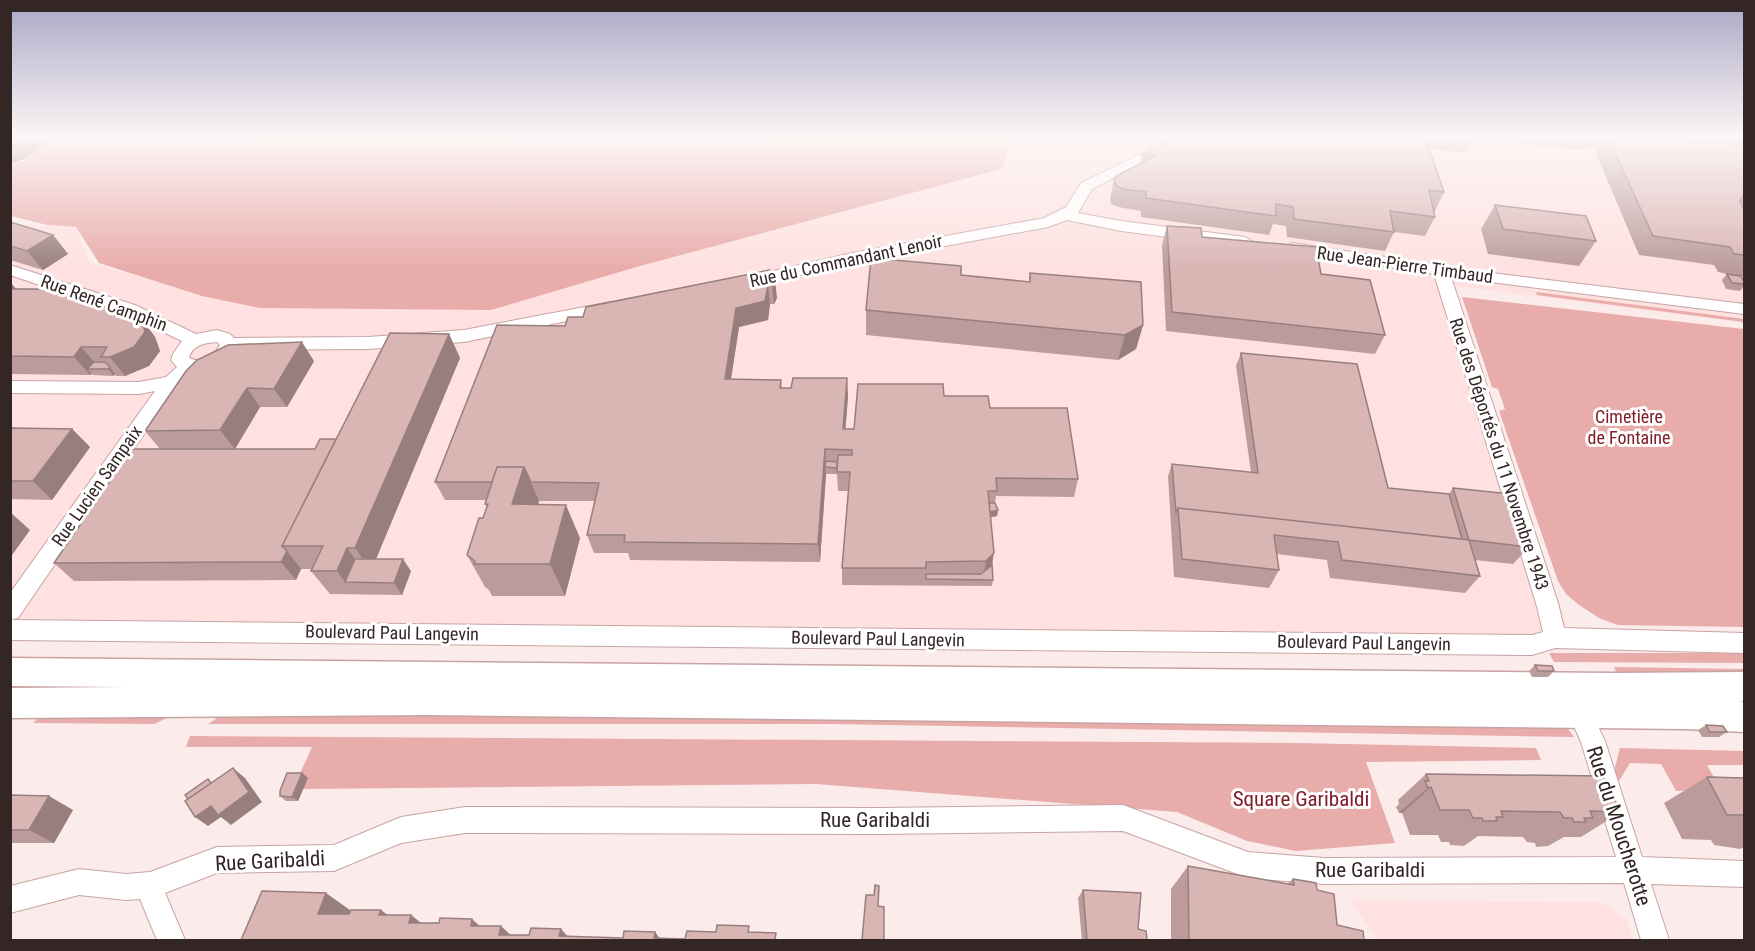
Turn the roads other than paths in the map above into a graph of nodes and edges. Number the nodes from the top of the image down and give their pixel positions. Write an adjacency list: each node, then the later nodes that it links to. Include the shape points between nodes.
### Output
1 (1095, 181): 2 (street, via 1086,186)
2 (1066, 215): 4 (street, Rue Jean-Pierre Timbaud); 5 (street, Rue du Commandant Lenoir, via 1048,222)
3 (10, 270): 8 (street, Rue René Camphin, via 96,297)
4 (1441, 271): 7 (street, Rue Jean-Pierre Timbaud); 15 (street, Rue des Déportés du 11 Novembre 1943)
5 (728, 285)
6 (626, 304): 9 (street, via 464,336 368,343)
7 (1744, 309)
8 (195, 340): 9 (street, via 218,336); 10 (street, via 180,356)
9 (229, 344): 10 (street, via 225,354 213,362)
10 (189, 366): 11 (street, Rue Lucien Sampaix)
11 (171, 382): 12 (street, via 139,388); 13 (street, Rue Lucien Sampaix)
12 (10, 387)
13 (10, 611)
14 (10, 630): 15 (street, Boulevard Paul Langevin, via 1532,645)
15 (1555, 638): 16 (street, Boulevard Paul Langevin)
16 (1744, 643)
17 (10, 672): 18 (main road)
18 (1744, 687)
19 (10, 703): 20 (main road, via 428,700)
20 (1580, 713): 21 (main road); 22 (street, Rue du Moucherotte, via 1593,741)
21 (1744, 717)
22 (1633, 870): 23 (street, Rue Garibaldi); 24 (street, Rue Garibaldi, via 1323,871 1248,865 1123,818 465,820 401,830 333,858 216,860); 27 (street, Rue du Moucherotte)
23 (1744, 874)
24 (150, 885): 25 (street, Rue Garibaldi, via 126,887 79,882); 26 (street)
25 (10, 900)
26 (171, 940)
27 (1655, 940)

